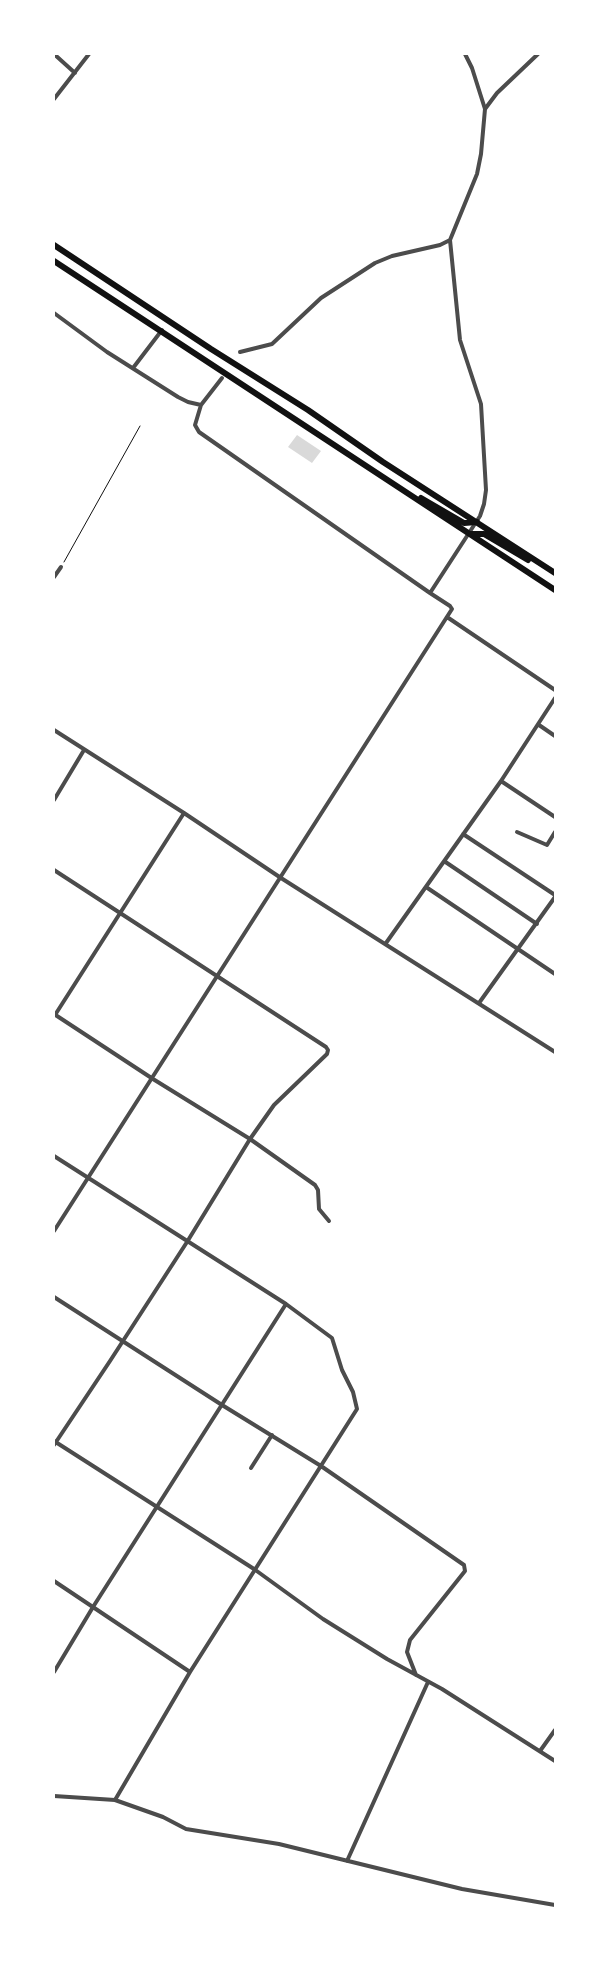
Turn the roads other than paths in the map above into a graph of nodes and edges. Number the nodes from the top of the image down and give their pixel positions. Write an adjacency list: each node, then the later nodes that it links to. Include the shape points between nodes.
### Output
1 (54, 54): 5 (street)
2 (89, 54): 5 (street)
3 (465, 54): 7 (street)
4 (538, 54): 7 (street)
5 (74, 73): 6 (street)
6 (54, 99)
7 (485, 108): 8 (street, via 477,174)
8 (450, 240): 13 (street, via 375,262 321,298 272,344); 18 (street, via 460,340 481,404 486,490)
9 (54, 245): 18 (main road)
10 (54, 260): 12 (main road)
11 (54, 314): 14 (street)
12 (162, 330): 14 (street); 17 (main road)
13 (240, 352)
14 (133, 368): 16 (street, via 188,402)
15 (222, 378): 16 (street)
16 (201, 405): 25 (street, via 195,425 199,432)
17 (415, 497): 18 (main road, via 427,500 464,523); 19 (main road)
18 (477, 522): 19 (street); 20 (main road)
19 (470, 534): 20 (main road, via 484,534 533,563); 24 (main road); 25 (street)
20 (541, 563): 22 (main road)
21 (61, 567): 23 (street)
22 (555, 573)
23 (54, 577)
24 (555, 590)
25 (430, 593): 26 (street, via 452,608)
26 (447, 617): 27 (street); 42 (street)
27 (555, 690)
28 (555, 698): 29 (street)
29 (538, 725): 31 (street); 33 (street)
30 (54, 730): 32 (street)
31 (555, 736)
32 (84, 750): 34 (street); 35 (street)
33 (501, 780): 36 (street); 39 (street)
34 (54, 800)
35 (184, 812): 42 (street); 45 (street)
36 (555, 816)
37 (517, 832): 38 (street, via 547,844)
38 (555, 832)
39 (463, 834): 40 (street); 44 (street)
40 (444, 861): 43 (street); 46 (street)
41 (54, 870): 45 (street)
42 (281, 878): 47 (street); 50 (street)
43 (426, 887): 47 (street); 48 (street)
44 (555, 896): 46 (street)
45 (119, 912): 50 (street); 52 (street)
46 (536, 924): 48 (street)
47 (386, 943): 51 (street)
48 (518, 950): 49 (street); 51 (street)
49 (555, 974)
50 (216, 977): 54 (street); 55 (street, via 328,1050 274,1105)
51 (479, 1003): 53 (street)
52 (54, 1015): 54 (street)
53 (555, 1052)
54 (152, 1078): 55 (street); 57 (street)
55 (250, 1139): 58 (street, via 315,1185 319,1209); 60 (street)
56 (54, 1156): 57 (street)
57 (88, 1179): 59 (street); 60 (street)
58 (329, 1221)
59 (54, 1231)
60 (187, 1242): 62 (street); 63 (street)
61 (54, 1298): 63 (street)
62 (286, 1304): 64 (street); 67 (street, via 332,1338 357,1409)
63 (122, 1342): 64 (street); 66 (street)
64 (222, 1405): 65 (street); 69 (street)
65 (272, 1435): 67 (street); 68 (street)
66 (54, 1443): 69 (street)
67 (321, 1466): 70 (street); 75 (street, via 464,1565 465,1571 410,1640 407,1652)
68 (252, 1468)
69 (158, 1507): 70 (street); 72 (street)
70 (254, 1569): 74 (street); 75 (street, via 323,1618)
71 (54, 1581): 72 (street)
72 (93, 1607): 73 (street); 74 (street)
73 (54, 1672)
74 (190, 1672): 81 (street)
75 (416, 1675): 76 (street)
76 (428, 1682): 78 (street); 82 (street)
77 (555, 1730): 78 (street)
78 (540, 1751): 79 (street)
79 (555, 1761)
80 (54, 1796): 81 (street)
81 (115, 1800): 82 (street, via 186,1829 279,1844)
82 (347, 1861): 83 (street, via 462,1889)
83 (555, 1905)

